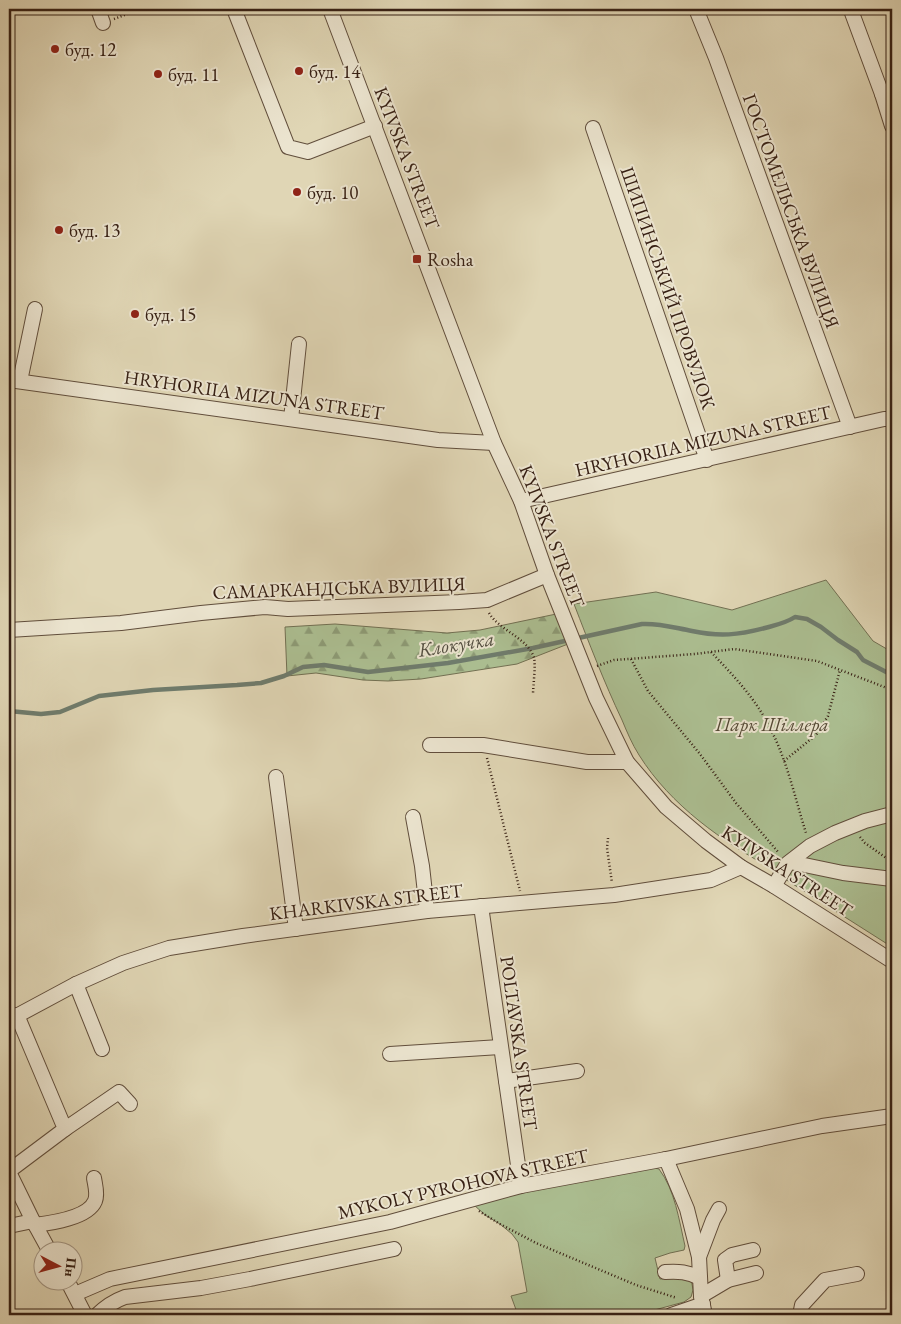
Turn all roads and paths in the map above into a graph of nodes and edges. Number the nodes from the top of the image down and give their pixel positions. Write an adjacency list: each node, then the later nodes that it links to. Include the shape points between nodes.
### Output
1 (98, 9): 7 (street)
2 (140, 9): 7 (path)
3 (234, 9): 9 (street, via 288,146 308,152)
4 (330, 9): 9 (street, KYIVSKA STREET)
5 (696, 9): 17 (street, ГОСТОМЕЛЬСЬКА ВУЛИЦЯ)
6 (852, 13): 8 (street)
7 (103, 22)
8 (887, 92): 10 (street)
9 (374, 126): 18 (street, KYIVSKA STREET)
10 (892, 126)
11 (593, 128): 19 (street, ШИПИНСЬКИЙ ПРОВУЛОК)
12 (34, 309): 14 (street)
13 (299, 344): 15 (street)
14 (15, 380): 15 (street, HRYHORIIA MIZUNA STREET)
15 (291, 419): 18 (street, HRYHORIIA MIZUNA STREET, via 438,440)
16 (892, 419): 17 (street, HRYHORIIA MIZUNA STREET)
17 (850, 428): 19 (street, HRYHORIIA MIZUNA STREET)
18 (494, 443): 20 (street, KYIVSKA STREET)
19 (707, 460): 20 (street, HRYHORIIA MIZUNA STREET)
20 (521, 501): 21 (street, KYIVSKA STREET)
21 (547, 575): 22 (street, САМАРКАНДСЬКА ВУЛИЦЯ); 33 (street, KYIVSKA STREET, via 596,698)
22 (487, 600): 23 (street, САМАРКАНДСЬКА ВУЛИЦЯ, via 288,609 265,607 120,624); 29 (path, via 494,621 528,646 535,659)
23 (9, 630)
24 (711, 652): 25 (path); 27 (path, via 734,649 776,654); 32 (path, via 755,703)
25 (630, 658): 26 (path); 41 (path, via 648,691 736,803)
26 (593, 667)
27 (840, 670): 28 (path); 32 (path, via 828,716 816,736)
28 (892, 690)
29 (533, 694)
30 (430, 745): 31 (street)
31 (483, 745): 33 (street, via 587,762); 46 (path)
32 (784, 761): 39 (path)
33 (627, 762): 42 (street, KYIVSKA STREET, via 666,808)
34 (276, 777): 49 (street)
35 (892, 814): 37 (street)
36 (413, 817): 48 (street)
37 (851, 827): 39 (street); 40 (path, via 865,843)
38 (608, 838): 45 (path)
39 (810, 846): 41 (street)
40 (892, 862)
41 (789, 863): 43 (street); 44 (street)
42 (741, 868): 44 (street, KYIVSKA STREET); 45 (street, KHARKIVSKA STREET, via 711,880)
43 (892, 879)
44 (774, 886): 50 (street, KYIVSKA STREET)
45 (614, 895): 46 (street, KHARKIVSKA STREET)
46 (523, 903): 47 (street, KHARKIVSKA STREET)
47 (481, 906): 48 (street, KHARKIVSKA STREET); 53 (street, POLTAVSKA STREET)
48 (427, 911): 49 (street, KHARKIVSKA STREET)
49 (296, 929): 51 (street, KHARKIVSKA STREET, via 169,948 123,963)
50 (892, 961)
51 (76, 984): 52 (street, KHARKIVSKA STREET); 54 (street)
52 (13, 1018): 60 (street)
53 (500, 1047): 55 (street); 57 (street, POLTAVSKA STREET)
54 (102, 1049)
55 (390, 1054)
56 (577, 1071): 57 (street)
57 (506, 1082): 64 (street, POLTAVSKA STREET)
58 (130, 1104): 60 (street, via 119,1092)
59 (892, 1116): 61 (street, MYKOLY PYROHOVA STREET, via 822,1126)
60 (65, 1129): 62 (street)
61 (666, 1159): 64 (street, MYKOLY PYROHOVA STREET); 72 (street, via 687,1209)
62 (9, 1172): 67 (street)
63 (94, 1178): 67 (street, via 97,1194 90,1208 80,1215)
64 (521, 1186): 65 (street, MYKOLY PYROHOVA STREET)
65 (467, 1200): 78 (street, MYKOLY PYROHOVA STREET, via 390,1222 110,1279); 79 (path, via 485,1215 536,1243 636,1285)
66 (720, 1210): 72 (street)
67 (34, 1223): 68 (street); 69 (street)
68 (9, 1226)
69 (44, 1242)
70 (394, 1249): 82 (street, via 201,1288 126,1297 116,1300)
71 (753, 1250): 77 (street, via 732,1254 725,1260)
72 (699, 1257): 76 (street)
73 (665, 1272): 76 (street, via 684,1272)
74 (756, 1274): 77 (street)
75 (857, 1274): 84 (street, via 825,1280 802,1305)
76 (700, 1278): 80 (street)
77 (728, 1280): 80 (street)
78 (75, 1294): 81 (street)
79 (679, 1299)
80 (703, 1305): 83 (street)
81 (85, 1315)
82 (97, 1315)
83 (671, 1315)
84 (800, 1315)

